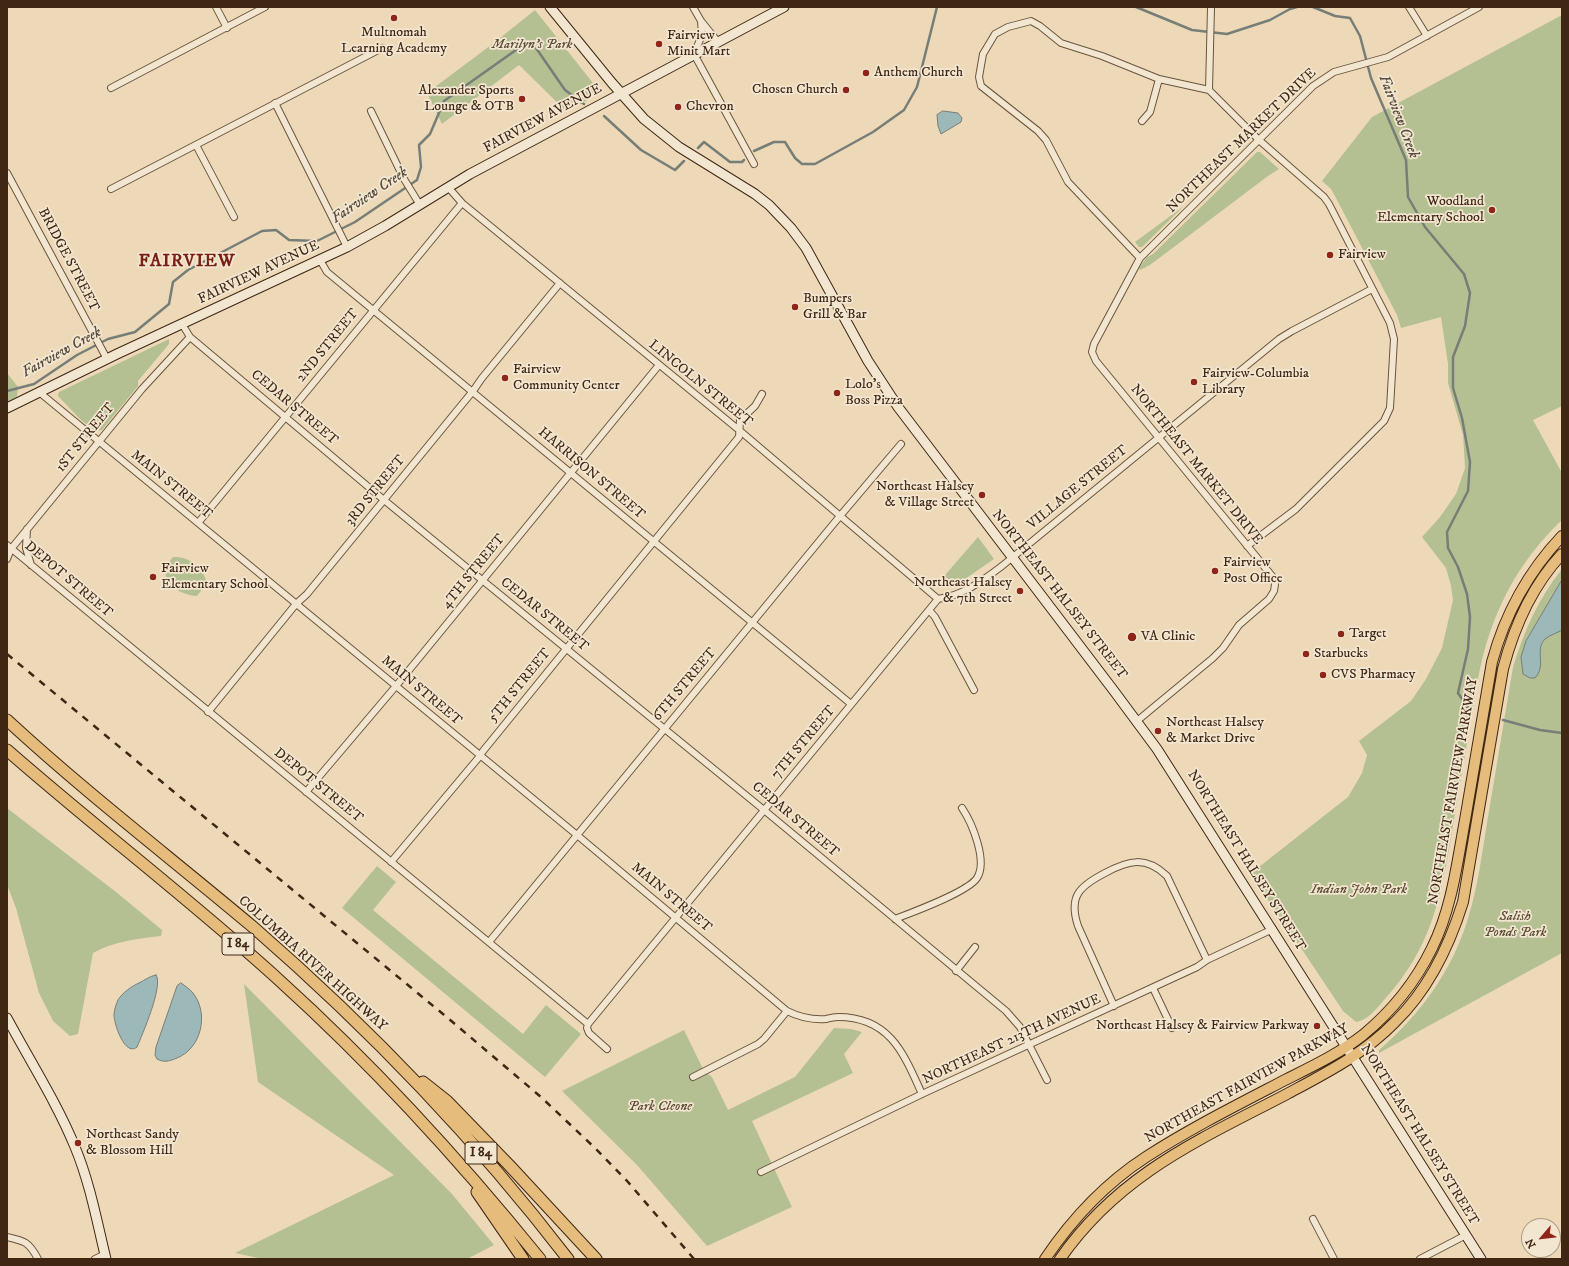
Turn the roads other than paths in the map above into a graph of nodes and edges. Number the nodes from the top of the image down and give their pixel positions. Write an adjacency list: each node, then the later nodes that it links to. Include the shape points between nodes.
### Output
1 (216, 7): 10 (street)
2 (265, 7): 10 (street)
3 (550, 7): 18 (main road, NORTHEAST HALSEY STREET)
4 (693, 7): 9 (street)
5 (784, 7): 12 (main road, FAIRVIEW AVENUE)
6 (1211, 7): 17 (street)
7 (1409, 7): 11 (street)
8 (1479, 7): 11 (street, NORTHEAST MARKET DRIVE)
9 (700, 21): 12 (street); 14 (street, via 702,36)
10 (227, 28): 16 (street)
11 (1427, 36): 22 (street, NORTHEAST MARKET DRIVE, via 1388,57 1334,72 1323,78)
12 (718, 42): 14 (main road, FAIRVIEW AVENUE)
13 (382, 48): 19 (street)
14 (694, 54): 18 (main road, FAIRVIEW AVENUE); 24 (street)
15 (1159, 79): 17 (street); 21 (street, via 1150,112); 32 (street, via 1061,43 1031,21 1008,27 995,34 983,54 979,77 986,91 1038,131 1046,140 1068,182)
16 (111, 88)
17 (1209, 90): 22 (street)
18 (621, 94): 26 (main road, FAIRVIEW AVENUE); 60 (main road, NORTHEAST HALSEY STREET, via 664,136 740,183 769,205 791,228 813,260 858,343 898,407)
19 (275, 103): 23 (street); 31 (street)
20 (371, 111): 29 (street, via 410,191)
21 (1142, 121)
22 (1259, 140): 32 (street, NORTHEAST MARKET DRIVE); 35 (street, via 1324,197)
23 (196, 145): 27 (street); 30 (street)
24 (754, 164)
25 (7, 173): 39 (street, BRIDGE STREET)
26 (448, 186): 28 (street, LINCOLN STREET); 29 (main road, FAIRVIEW AVENUE)
27 (111, 189)
28 (462, 203): 34 (street, LINCOLN STREET); 36 (street, 2ND STREET)
29 (420, 205): 31 (main road, FAIRVIEW AVENUE, via 385,226)
30 (234, 217)
31 (345, 243): 33 (main road, FAIRVIEW AVENUE)
32 (1140, 258): 47 (street, NORTHEAST MARKET DRIVE, via 1092,352 1096,361)
33 (320, 260): 36 (street, HARRISON STREET, via 327,272); 37 (main road, FAIRVIEW AVENUE)
34 (560, 283): 40 (street, LINCOLN STREET); 42 (street, 3RD STREET)
35 (1372, 289): 47 (street, VILLAGE STREET, via 1279,339); 57 (street, via 1390,323 1394,339 1390,408 1384,421 1296,509)
36 (373, 310): 42 (street, HARRISON STREET); 45 (street, 2ND STREET)
37 (182, 324): 38 (street, CEDAR STREET); 39 (main road, FAIRVIEW AVENUE)
38 (190, 337): 45 (street, CEDAR STREET); 48 (street, 1ST STREET, via 142,389)
39 (107, 359): 41 (main road, FAIRVIEW AVENUE)
40 (658, 366): 46 (street, LINCOLN STREET); 50 (street, 4TH STREET)
41 (39, 392): 44 (main road, FAIRVIEW AVENUE); 48 (street, MAIN STREET)
42 (473, 392): 50 (street, HARRISON STREET); 51 (street, 3RD STREET)
43 (762, 394): 46 (street, 5TH STREET, via 755,406 740,420)
44 (7, 408)
45 (286, 416): 51 (street, CEDAR STREET); 53 (street, 2ND STREET)
46 (739, 430): 52 (street, LINCOLN STREET); 56 (street, 5TH STREET, via 739,437)
47 (1158, 438): 57 (street, NORTHEAST MARKET DRIVE); 60 (street, VILLAGE STREET)
48 (99, 442): 53 (street, MAIN STREET); 54 (street, 1ST STREET)
49 (901, 444): 52 (street, 6TH STREET)
50 (570, 473): 56 (street, HARRISON STREET); 63 (street, 4TH STREET)
51 (384, 500): 63 (street, CEDAR STREET); 65 (street, 3RD STREET)
52 (840, 516): 64 (street, LINCOLN STREET); 67 (street, 6TH STREET)
53 (198, 523): 65 (street, MAIN STREET)
54 (28, 529): 58 (street, 1ST STREET); 62 (street, via 26,548)
55 (1562, 536): 97 (main road, NORTHEAST FAIRVIEW PARKWAY, via 1527,580 1500,633 1492,662 1452,890 1441,930 1420,970 1399,1000 1366,1032)
56 (654, 542): 67 (street, HARRISON STREET); 68 (street, 5TH STREET)
57 (1247, 546): 74 (street, NORTHEAST MARKET DRIVE, via 1272,576 1275,584 1269,599 1239,625 1223,648)
58 (9, 547): 61 (street, 1ST STREET); 62 (street, DEPOT STREET)
59 (1562, 554): 100 (main road, NORTHEAST FAIRVIEW PARKWAY, via 1529,602 1508,649 1466,889 1450,940 1417,997 1384,1033)
60 (1012, 558): 64 (street, via 972,587); 74 (main road, NORTHEAST HALSEY STREET)
61 (7, 559)
62 (31, 565): 72 (street, DEPOT STREET)
63 (482, 580): 68 (street, CEDAR STREET); 69 (street, 4TH STREET)
64 (938, 599): 66 (street, 7TH STREET)
65 (296, 604): 69 (street, MAIN STREET); 72 (street, 3RD STREET)
66 (929, 610): 70 (street); 71 (street, 7TH STREET)
67 (752, 623): 71 (street, HARRISON STREET); 75 (street, 6TH STREET)
68 (567, 648): 75 (street, CEDAR STREET); 77 (street, 5TH STREET)
69 (396, 686): 77 (street, MAIN STREET); 78 (street, 4TH STREET)
70 (974, 690)
71 (851, 704): 80 (street, 7TH STREET)
72 (208, 712): 78 (street, DEPOT STREET)
73 (7, 720): 99 (highway, COLUMBIA RIVER HIGHWAY / I 84, via 252,927 319,986)
74 (1137, 721): 85 (main road, NORTHEAST HALSEY STREET, via 1179,781)
75 (664, 730): 80 (street, CEDAR STREET); 81 (street, 6TH STREET)
76 (7, 750): 104 (highway, I 84, via 284,985 380,1077)
77 (480, 756): 81 (street, MAIN STREET); 82 (street, 5TH STREET)
78 (306, 792): 82 (street, DEPOT STREET)
79 (962, 808): 84 (street, via 974,830 980,854 981,864 977,879 960,890)
80 (764, 810): 83 (street, 7TH STREET); 84 (street, CEDAR STREET)
81 (577, 835): 83 (street, MAIN STREET); 86 (street, 6TH STREET)
82 (391, 862): 86 (street, DEPOT STREET)
83 (676, 918): 92 (street, MAIN STREET); 94 (street, 7TH STREET)
84 (895, 919): 89 (street, CEDAR STREET)
85 (1273, 929): 88 (street, NORTHEAST 213TH AVENUE); 97 (main road, NORTHEAST HALSEY STREET)
86 (489, 942): 94 (street, DEPOT STREET)
87 (975, 947): 89 (street)
88 (1207, 960): 90 (street, NORTHEAST 213TH AVENUE); 91 (street, via 1167,876 1160,869 1141,862 1131,862 1110,870 1081,888 1076,897 1074,917)
89 (956, 970): 96 (street, CEDAR STREET, via 1006,1011)
90 (1153, 988): 91 (street, NORTHEAST 213TH AVENUE); 95 (street)
91 (1114, 1006): 96 (street, NORTHEAST 213TH AVENUE)
92 (787, 1011): 101 (street, via 758,1044); 103 (street, via 817,1019 854,1018 872,1024 900,1049)
93 (7, 1018): 109 (main road, via 76,1149)
94 (588, 1024): 98 (street, DEPOT STREET, via 589,1033)
95 (1172, 1028)
96 (1030, 1045): 102 (street, CEDAR STREET); 103 (street, NORTHEAST 213TH AVENUE)
97 (1346, 1046): 100 (main road, NORTHEAST HALSEY STREET); 116 (main road, NORTHEAST FAIRVIEW PARKWAY, via 1183,1135 1132,1167 1079,1216)
98 (607, 1049)
99 (387, 1052): 114 (highway, COLUMBIA RIVER HIGHWAY / I 84, via 494,1168); 115 (highway, via 447,1101)
100 (1353, 1056): 107 (main road, NORTHEAST HALSEY STREET); 117 (main road, NORTHEAST FAIRVIEW PARKWAY, via 1187,1147 1141,1176 1124,1188 1093,1218)
101 (693, 1077)
102 (1047, 1080)
103 (922, 1094): 105 (street, NORTHEAST 213TH AVENUE)
104 (453, 1155): 112 (highway); 113 (highway, I 84)
105 (761, 1172)
106 (1313, 1219): 118 (street)
107 (1466, 1235): 119 (street); 120 (main road, NORTHEAST HALSEY STREET)
108 (7, 1237): 110 (street, via 29,1244)
109 (106, 1257): 111 (street)
110 (38, 1259)
111 (95, 1259)
112 (523, 1259)
113 (540, 1259)
114 (568, 1259)
115 (596, 1259)
116 (1045, 1259)
117 (1060, 1259)
118 (1334, 1259)
119 (1420, 1259)
120 (1481, 1259)

